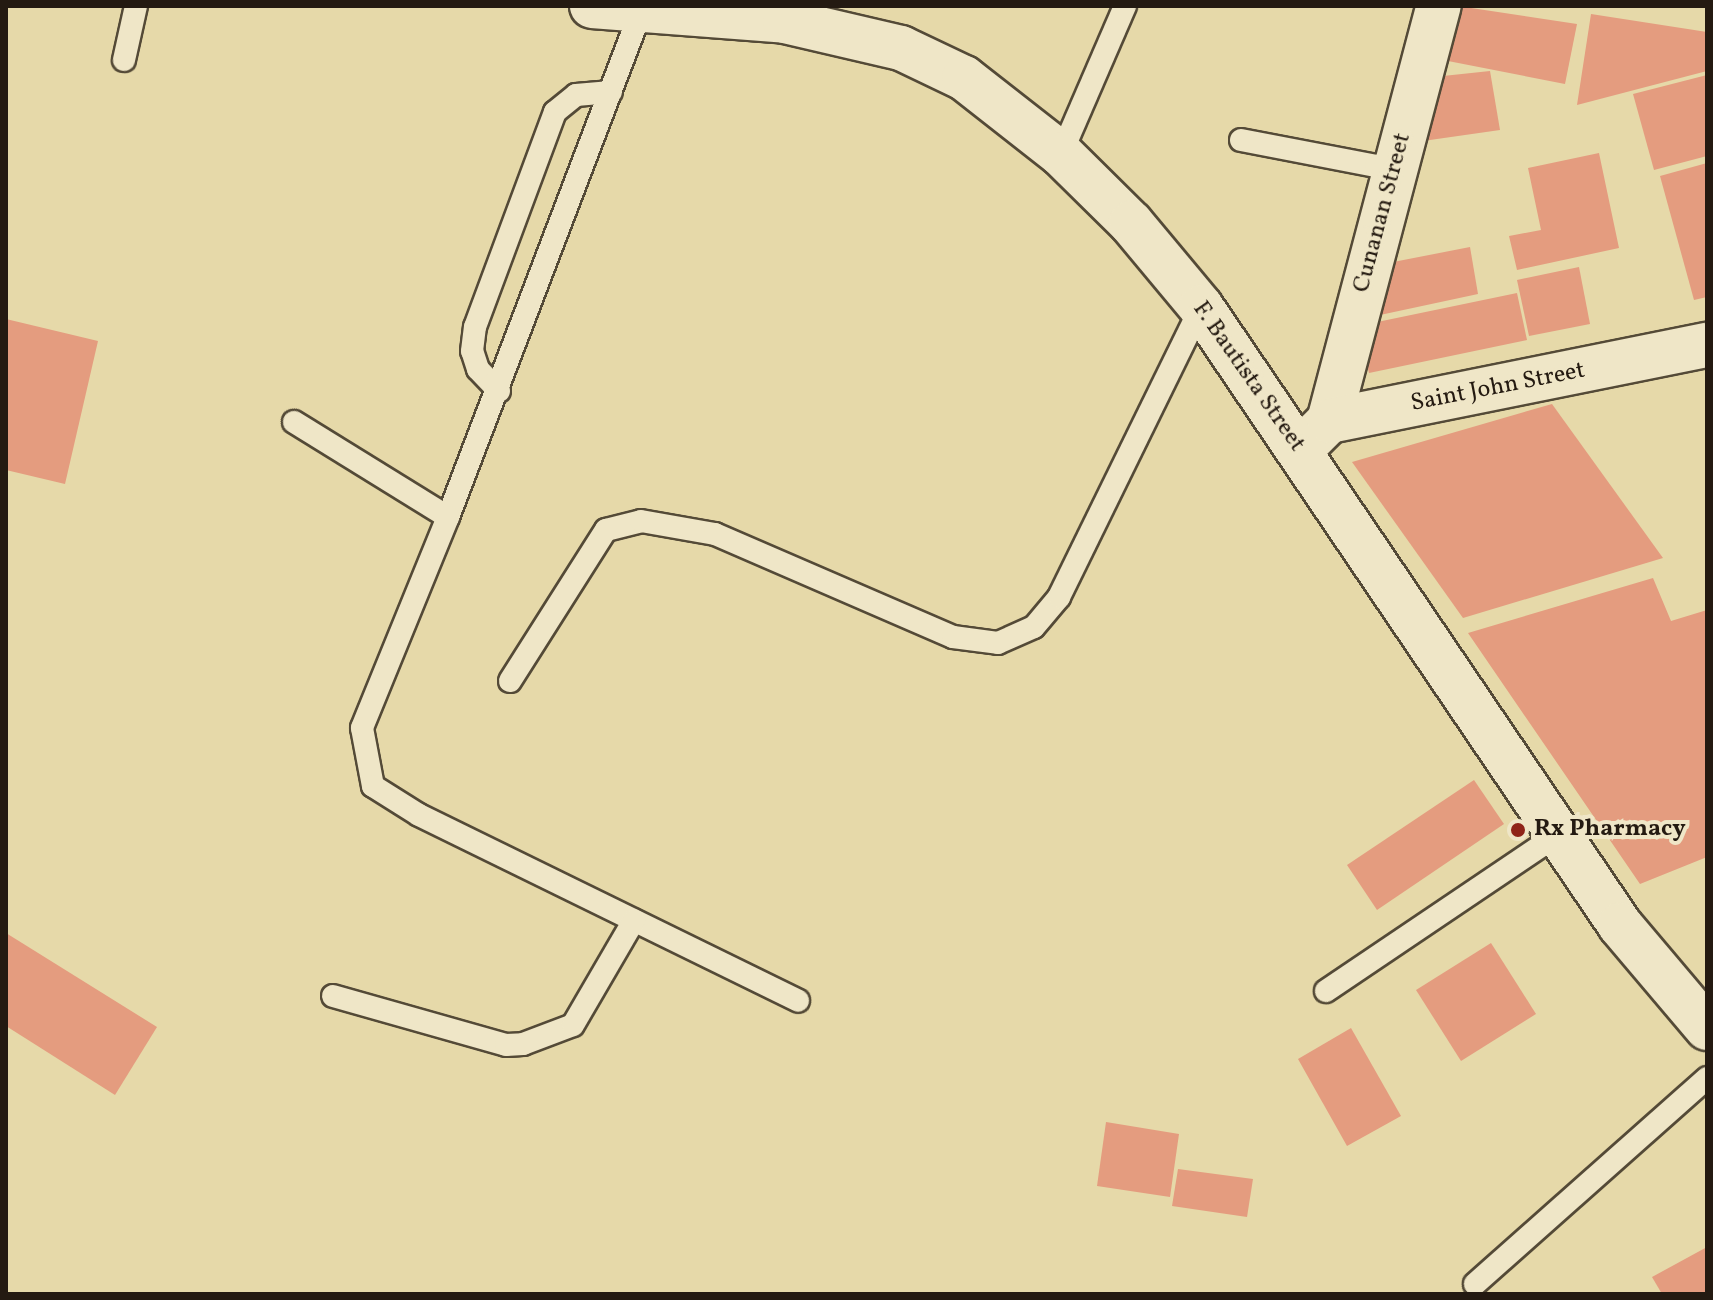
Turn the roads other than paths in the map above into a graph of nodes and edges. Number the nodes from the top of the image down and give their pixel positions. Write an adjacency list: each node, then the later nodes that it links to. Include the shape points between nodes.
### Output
1 (136, 6): 7 (lane)
2 (592, 6): 5 (main road, F. Bautista Street)
3 (1125, 6): 10 (lane)
4 (1439, 6): 11 (main road, Cunanan Street)
5 (641, 11): 6 (main road, F. Bautista Street); 8 (lane)
6 (787, 14): 10 (main road, F. Bautista Street, via 901,48 964,78)
7 (124, 60)
8 (611, 92): 14 (lane); 14 (lane, via 576,95 555,112 475,327 472,351 478,369)
9 (1241, 140): 11 (lane, via 1376,166)
10 (1061, 154): 12 (main road, F. Bautista Street, via 1131,223)
11 (1395, 164): 16 (main road, Cunanan Street)
12 (1201, 307): 16 (main road, F. Bautista Street); 18 (lane, via 1059,597 1034,627 998,643 953,637 715,534 641,521 606,530)
13 (1707, 345): 16 (main road, Saint John Street)
14 (499, 391): 17 (lane)
15 (294, 422): 17 (lane)
16 (1314, 436): 19 (main road, F. Bautista Street)
17 (448, 517): 20 (lane, via 362,728 373,786 419,815)
18 (510, 681)
19 (1560, 833): 21 (lane); 24 (main road, F. Bautista Street, via 1620,925)
20 (634, 920): 22 (lane, via 573,1025 544,1039 506,1045); 23 (lane)
21 (1326, 991)
22 (333, 996)
23 (798, 1001)
24 (1707, 1028)
25 (1707, 1078): 26 (lane)
26 (1475, 1284)

